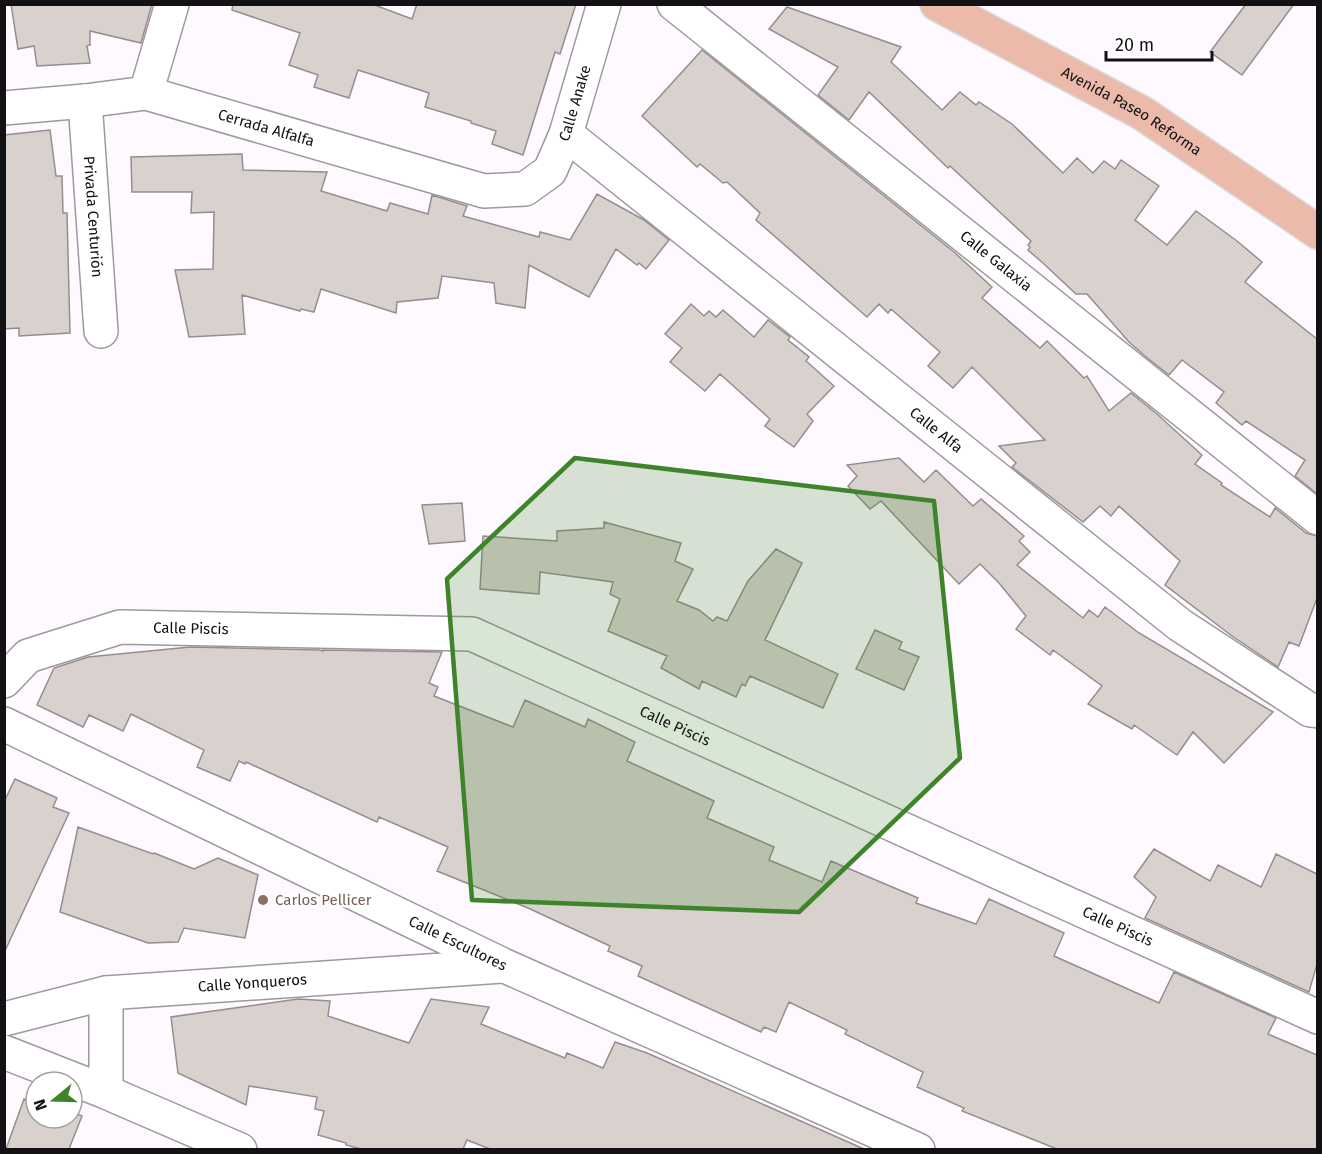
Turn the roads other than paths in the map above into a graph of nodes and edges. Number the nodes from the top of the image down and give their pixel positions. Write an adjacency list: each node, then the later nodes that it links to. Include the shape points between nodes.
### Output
1 (171, 4): 5 (street)
2 (604, 4): 8 (street, Calle Anake)
3 (674, 4): 12 (street, Calle Galaxia)
4 (938, 4): 10 (main road, Avenida Paseo Reforma, via 1142,113)
5 (146, 93): 6 (street, Cerrada Alfalfa); 9 (street, Cerrada Alfalfa, via 484,191)
6 (85, 101): 7 (street, Cerrada Alfalfa); 11 (street, Privada Centurión)
7 (4, 108)
8 (566, 134): 9 (street, Calle Anake, via 550,171); 14 (street, Calle Alfa, via 1180,625)
9 (525, 189)
10 (1317, 232)
11 (101, 332)
12 (1317, 518)
13 (4, 681): 18 (street, Calle Piscis, via 28,656 120,627 472,634)
14 (1317, 711)
15 (4, 724): 16 (street, Calle Escultores)
16 (505, 966): 17 (street, Calle Yonqueros); 23 (street, Calle Escultores)
17 (106, 993): 19 (street, Calle Yonqueros); 21 (street)
18 (1317, 1017)
19 (4, 1019)
20 (4, 1052): 21 (street)
21 (106, 1092): 22 (street)
22 (240, 1149)
23 (918, 1149)

